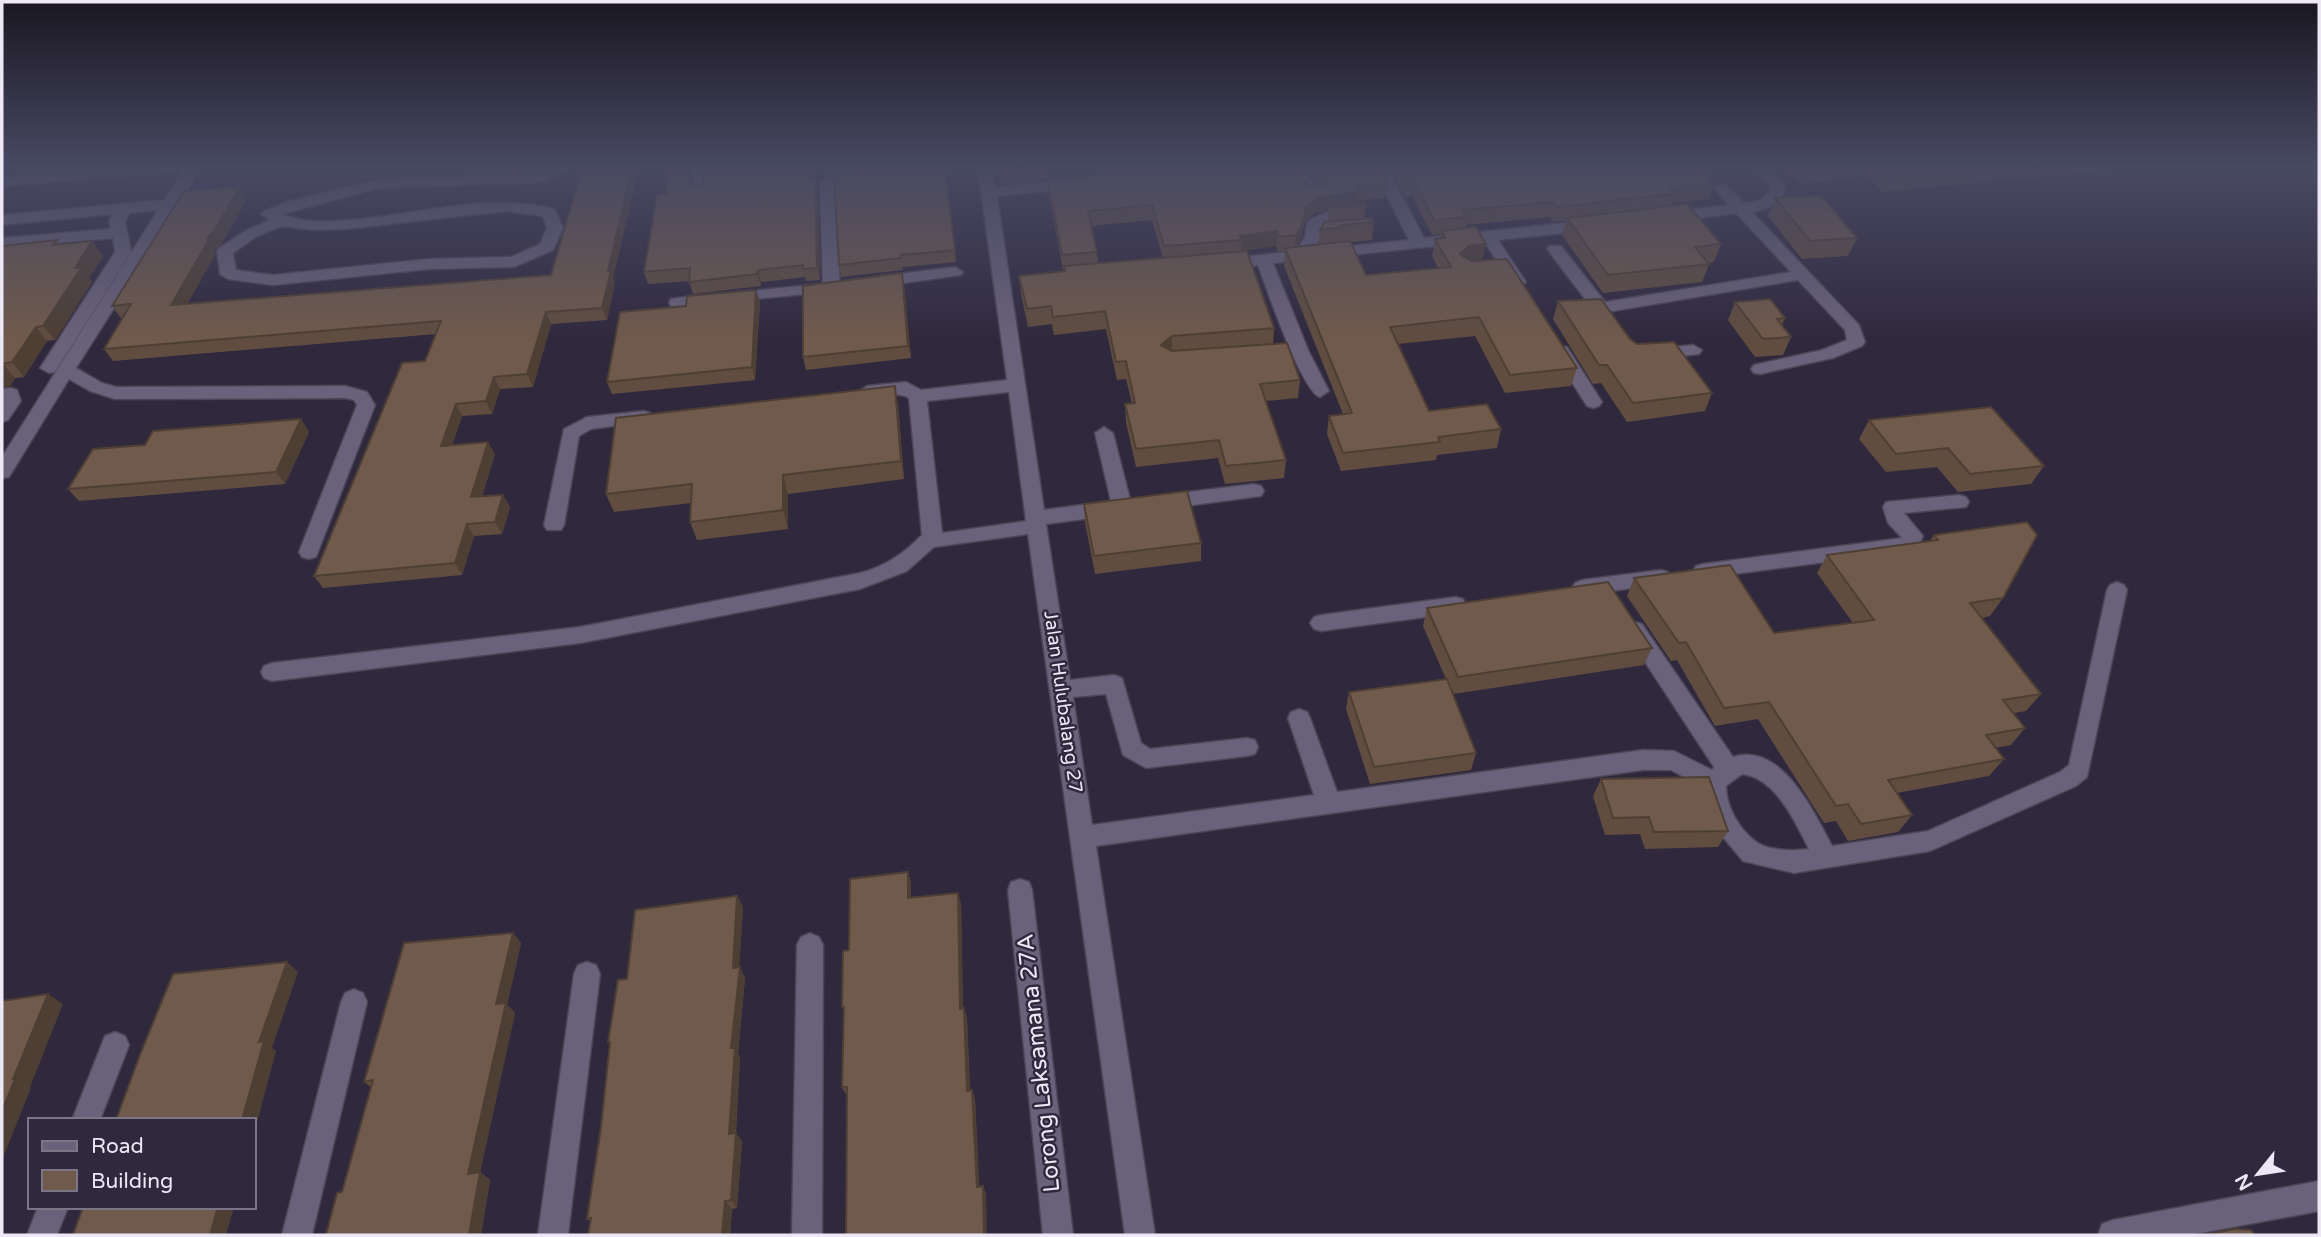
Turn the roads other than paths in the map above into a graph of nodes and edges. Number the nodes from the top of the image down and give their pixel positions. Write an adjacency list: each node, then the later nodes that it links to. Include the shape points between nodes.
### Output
1 (118, 226): 12 (street)
2 (157, 226): 31 (street)
3 (269, 226): 4 (street, via 225,251 228,274 272,280 429,264 514,262 547,247)
4 (554, 226)
5 (835, 226): 23 (street)
6 (996, 226): 33 (street, Jalan Hulubalang 27, via 1008,282)
7 (1315, 226): 13 (street)
8 (1410, 226): 16 (street)
9 (1590, 226): 14 (street)
10 (1754, 226): 22 (street)
11 (1352, 231): 13 (street)
12 (119, 233): 15 (street); 31 (street, via 122,252)
13 (1314, 233): 18 (street)
14 (1489, 237): 16 (street); 24 (street, via 1500,266)
15 (2, 243)
16 (1419, 244): 18 (street)
17 (1555, 249): 27 (street)
18 (1301, 257): 19 (street)
19 (1264, 260): 20 (street); 34 (street, via 1294,352)
20 (1209, 265)
21 (956, 272): 23 (street)
22 (1801, 275): 27 (street); 32 (street, via 1853,329 1856,342 1828,354)
23 (845, 286): 25 (street)
24 (1529, 299)
25 (677, 303)
26 (1581, 310): 27 (street)
27 (1605, 313)
28 (1550, 334): 38 (street)
29 (1693, 350): 30 (street)
30 (1638, 356)
31 (58, 369): 42 (street); 49 (street, via 114,393 345,391 361,396 366,405)
32 (1760, 369)
33 (1017, 385): 37 (street); 46 (street, Jalan Hulubalang 27)
34 (1320, 391)
35 (850, 394): 37 (street, via 906,388)
36 (2, 395): 40 (street, via 11,394 12,401)
37 (918, 396): 48 (street)
38 (1593, 402)
39 (656, 415): 47 (street, via 587,423 570,433)
40 (2, 416)
41 (1104, 433): 45 (street)
42 (2, 472)
43 (1254, 491): 45 (street)
44 (1959, 502): 50 (street, via 1893,507 1895,518 1913,537 1910,544)
45 (1135, 505): 46 (street)
46 (1036, 522): 48 (street, via 938,541); 56 (street, Jalan Hulubalang 27)
47 (554, 525)
48 (932, 537): 55 (street, via 908,563 860,581 580,635)
49 (309, 552)
50 (1605, 585): 51 (street); 59 (street)
51 (1565, 590)
52 (2117, 590): 62 (street, via 2079,770 1930,841)
53 (1470, 603): 54 (street)
54 (1321, 623)
55 (272, 672)
56 (1061, 690): 58 (street, via 1114,677 1131,748 1146,759); 61 (street, Jalan Hulubalang 27)
57 (1299, 718): 60 (street)
58 (1247, 747)
59 (1721, 775): 60 (street, via 1660,759); 62 (street, via 1744,764 1768,773 1800,807); 62 (street, via 1714,800 1725,823 1752,853 1794,862)
60 (1329, 804): 61 (street)
61 (1082, 837): 77 (street, Jalan Hulubalang 27)
62 (1825, 857)
63 (1020, 890): 76 (street, Lorong Laksamana 27A)
64 (810, 945): 75 (street)
65 (587, 974): 74 (street)
66 (354, 1002): 73 (street)
67 (115, 1045): 68 (street)
68 (87, 1118)
69 (2319, 1196): 71 (street)
70 (52, 1209): 72 (street)
71 (2232, 1225): 78 (street)
72 (43, 1235)
73 (297, 1235)
74 (552, 1235)
75 (807, 1235)
76 (1058, 1235)
77 (1140, 1235)
78 (2113, 1235)

